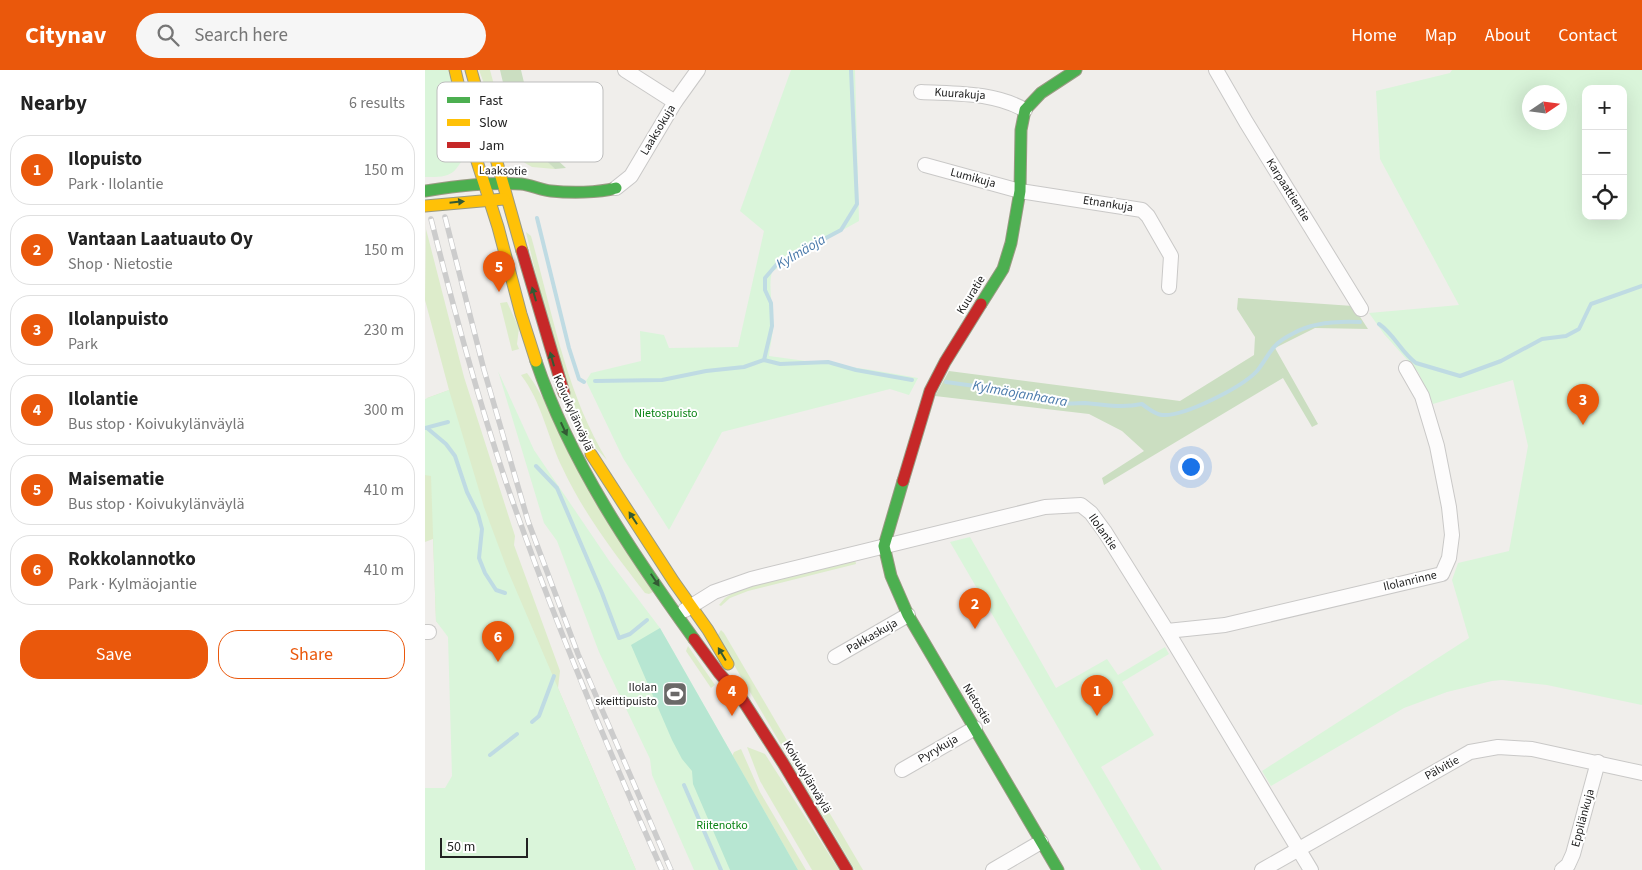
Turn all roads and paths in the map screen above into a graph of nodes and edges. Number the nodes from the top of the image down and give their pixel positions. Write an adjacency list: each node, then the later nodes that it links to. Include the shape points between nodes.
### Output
1 (625, 70): 6 (street)
2 (698, 70): 6 (street, Laaksokuja)
3 (1076, 70): 7 (main road, via 1041,93)
4 (1216, 70): 21 (street, Karpaattientie)
5 (921, 92): 7 (street, Kuurakuja, via 990,96)
6 (675, 102): 13 (street, Laaksokuja, via 631,176)
7 (1025, 110): 16 (main road, Kuuratie, via 1021,130)
8 (477, 162): 12 (main road, Koivukylänväylä)
9 (496, 162): 11 (main road, Koivukylänväylä)
10 (925, 165): 16 (street, Lumikuja)
11 (502, 183): 12 (main road, Laaksotie); 15 (main road, Laaksotie, via 524,184); 17 (main road, Koivukylänväylä)
12 (484, 184): 14 (main road, Laaksotie); 18 (main road, Koivukylänväylä)
13 (615, 188): 15 (main road, Laaksotie, via 605,191)
14 (425, 190)
15 (550, 191): 17 (main road, Laaksotie)
16 (1020, 191): 20 (street, Etnankuja, via 1142,210 1149,216 1171,256); 25 (main road, Kuuratie, via 1003,269 930,391)
17 (506, 198): 18 (main road, Laaksotie); 23 (main road, Koivukylänväylä, one-way to 17)
18 (489, 200): 19 (main road, Laaksotie, one-way to 18); 27 (main road, Koivukylänväylä, one-way to 27, via 547,393 576,456 608,511)
19 (425, 206)
20 (1169, 287)
21 (1361, 309)
22 (1406, 368): 29 (street, Ilolanrinne, via 1422,396 1437,446 1449,507 1453,535 1443,574 1225,625)
23 (569, 406)
24 (585, 441): 26 (main road, Koivukylänväylä, one-way to 24)
25 (885, 546): 26 (street, Ilolantie, via 729,585); 28 (main road, Nietostie, via 891,576); 29 (street, Ilolantie, via 1045,507 1081,505 1105,532)
26 (692, 606): 27 (street, Ilolantie); 31 (main road, Koivukylänväylä, one-way to 26, via 730,666)
27 (677, 615): 31 (main road, Koivukylänväylä, via 719,673)
28 (908, 616): 30 (street, Pakkaskuja); 32 (main road, Nietostie)
29 (1167, 631): 37 (street, Ilolantie)
30 (835, 657)
31 (742, 698): 38 (main road, Koivukylänväylä)
32 (975, 728): 34 (street, Pyrykuja); 36 (main road, Nietostie)
33 (1598, 762): 35 (street, Pälvitie); 37 (street, Pälvitie, via 1532,749 1498,747 1470,752); 43 (street, Eppilänkuja, via 1573,854)
34 (902, 770)
35 (1642, 773)
36 (1041, 842): 39 (street); 40 (main road, Nietostie)
37 (1299, 849): 41 (street, Pälvitie); 42 (street, Ilolantie)
38 (847, 870)
39 (993, 870)
40 (1058, 870)
41 (1262, 870)
42 (1311, 870)
43 (1562, 870)

